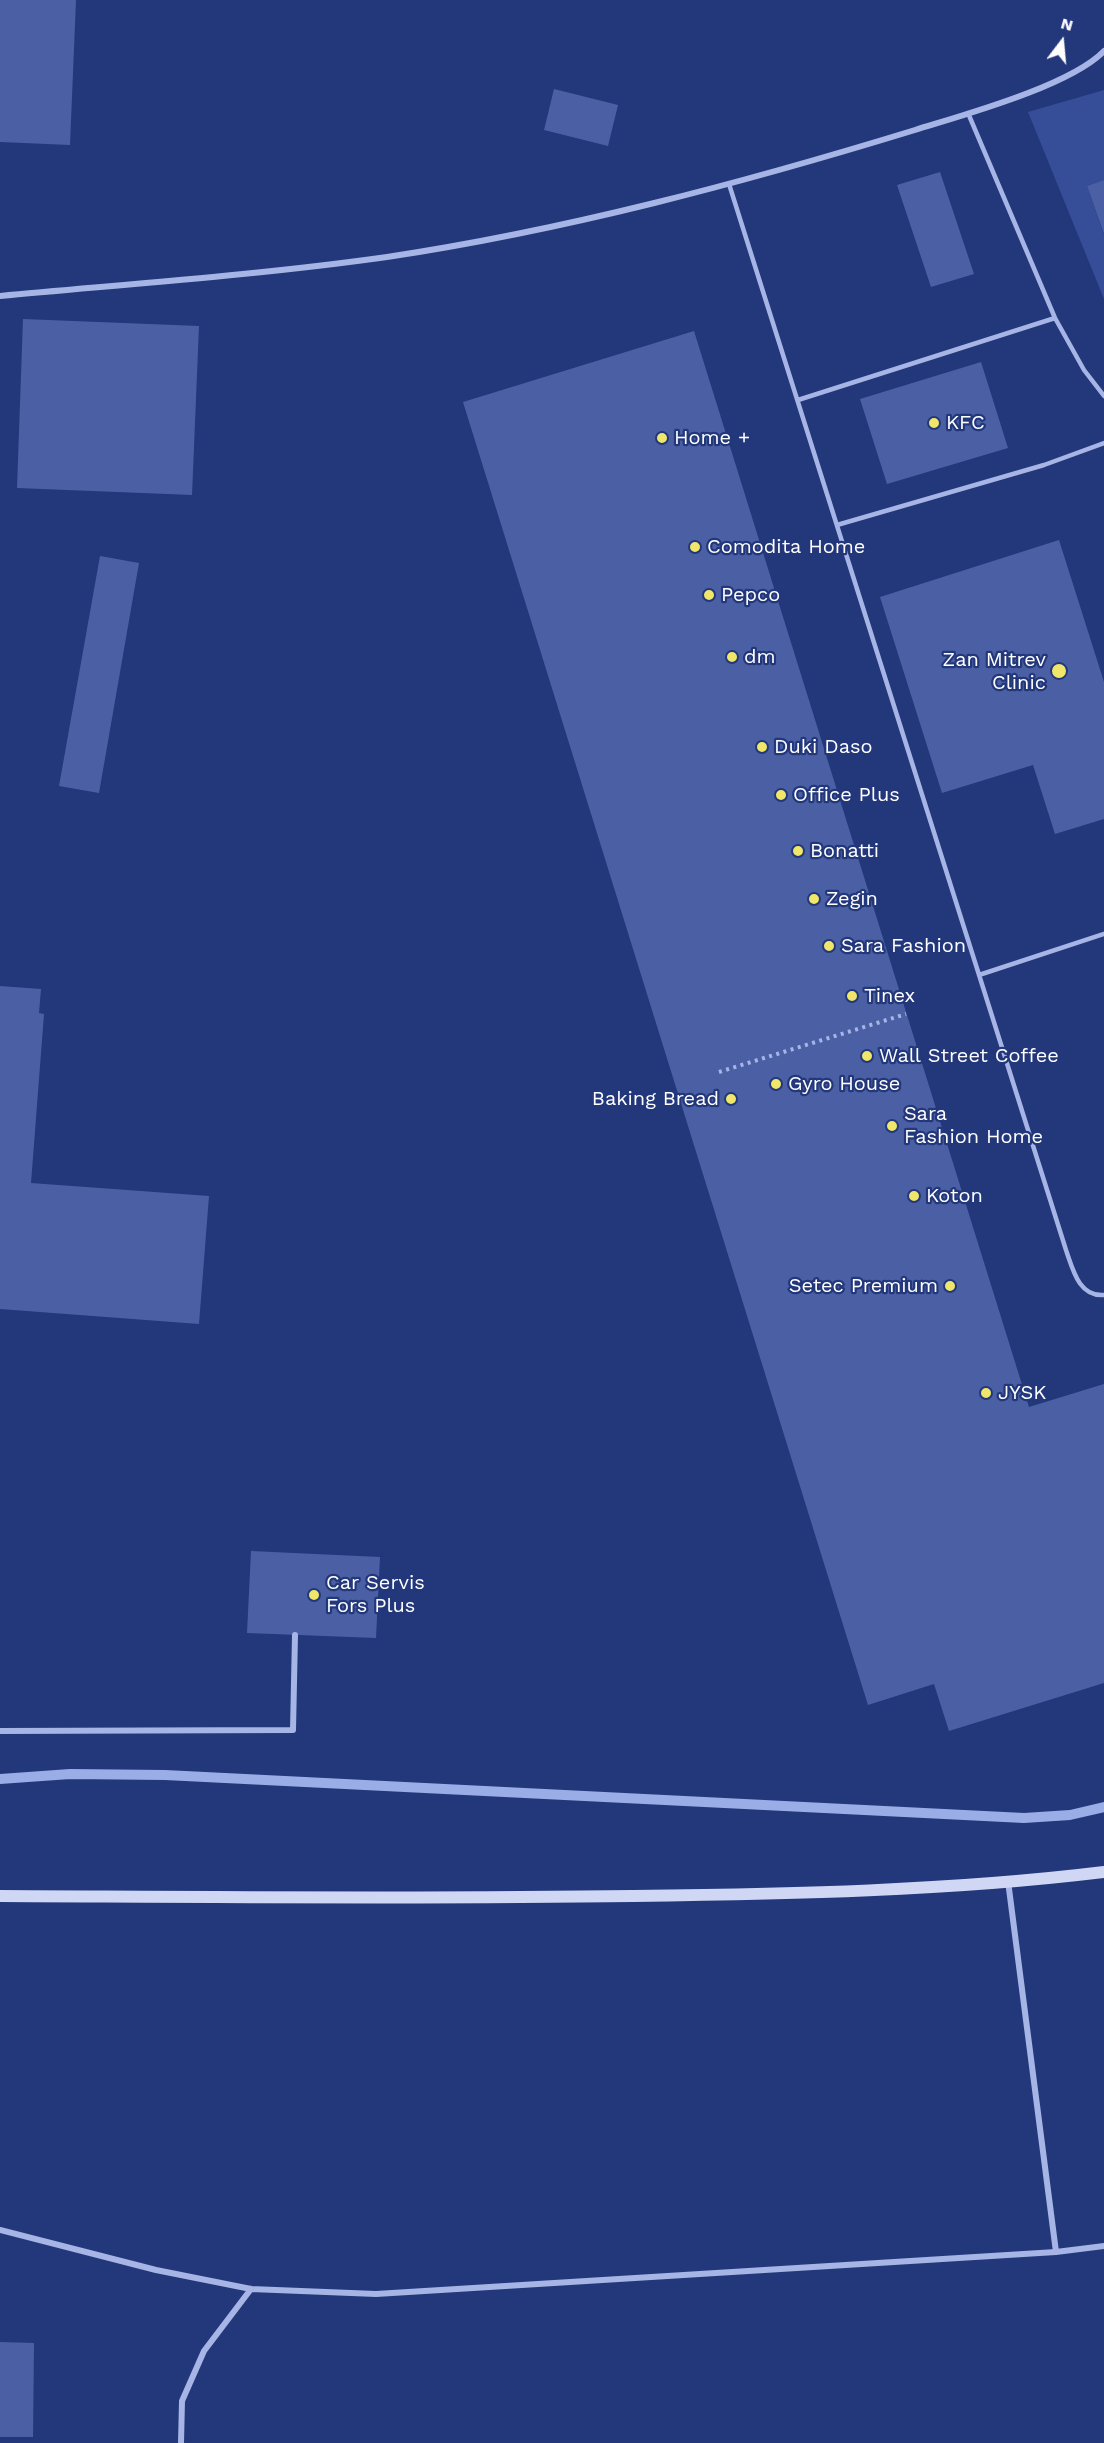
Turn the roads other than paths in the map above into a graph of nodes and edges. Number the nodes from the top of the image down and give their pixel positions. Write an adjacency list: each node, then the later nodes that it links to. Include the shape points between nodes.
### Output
1 (1104, 51): 2 (street, via 1076,72)
2 (968, 113): 3 (street); 5 (lane)
3 (729, 184): 4 (street, via 600,216 389,256 270,272); 7 (lane)
4 (0, 296)
5 (1055, 318): 6 (lane, via 1084,370); 7 (lane)
6 (1104, 396)
7 (798, 400): 9 (lane)
8 (1104, 443): 9 (lane, via 1044,465)
9 (837, 525): 11 (lane)
10 (1104, 934): 11 (lane)
11 (979, 975): 12 (lane, via 1074,1271 1086,1292)
12 (1104, 1295)
13 (295, 1635): 14 (street, via 293,1730)
14 (0, 1731)
15 (1104, 1872): 16 (main road)
16 (1008, 1881): 17 (main road, via 902,1889 509,1898); 20 (street)
17 (0, 1896)
18 (0, 2230): 21 (street, via 156,2270)
19 (1104, 2246): 20 (street)
20 (1056, 2252): 21 (street, via 376,2294)
21 (251, 2289): 22 (street, via 204,2351 182,2401)
22 (181, 2443)

